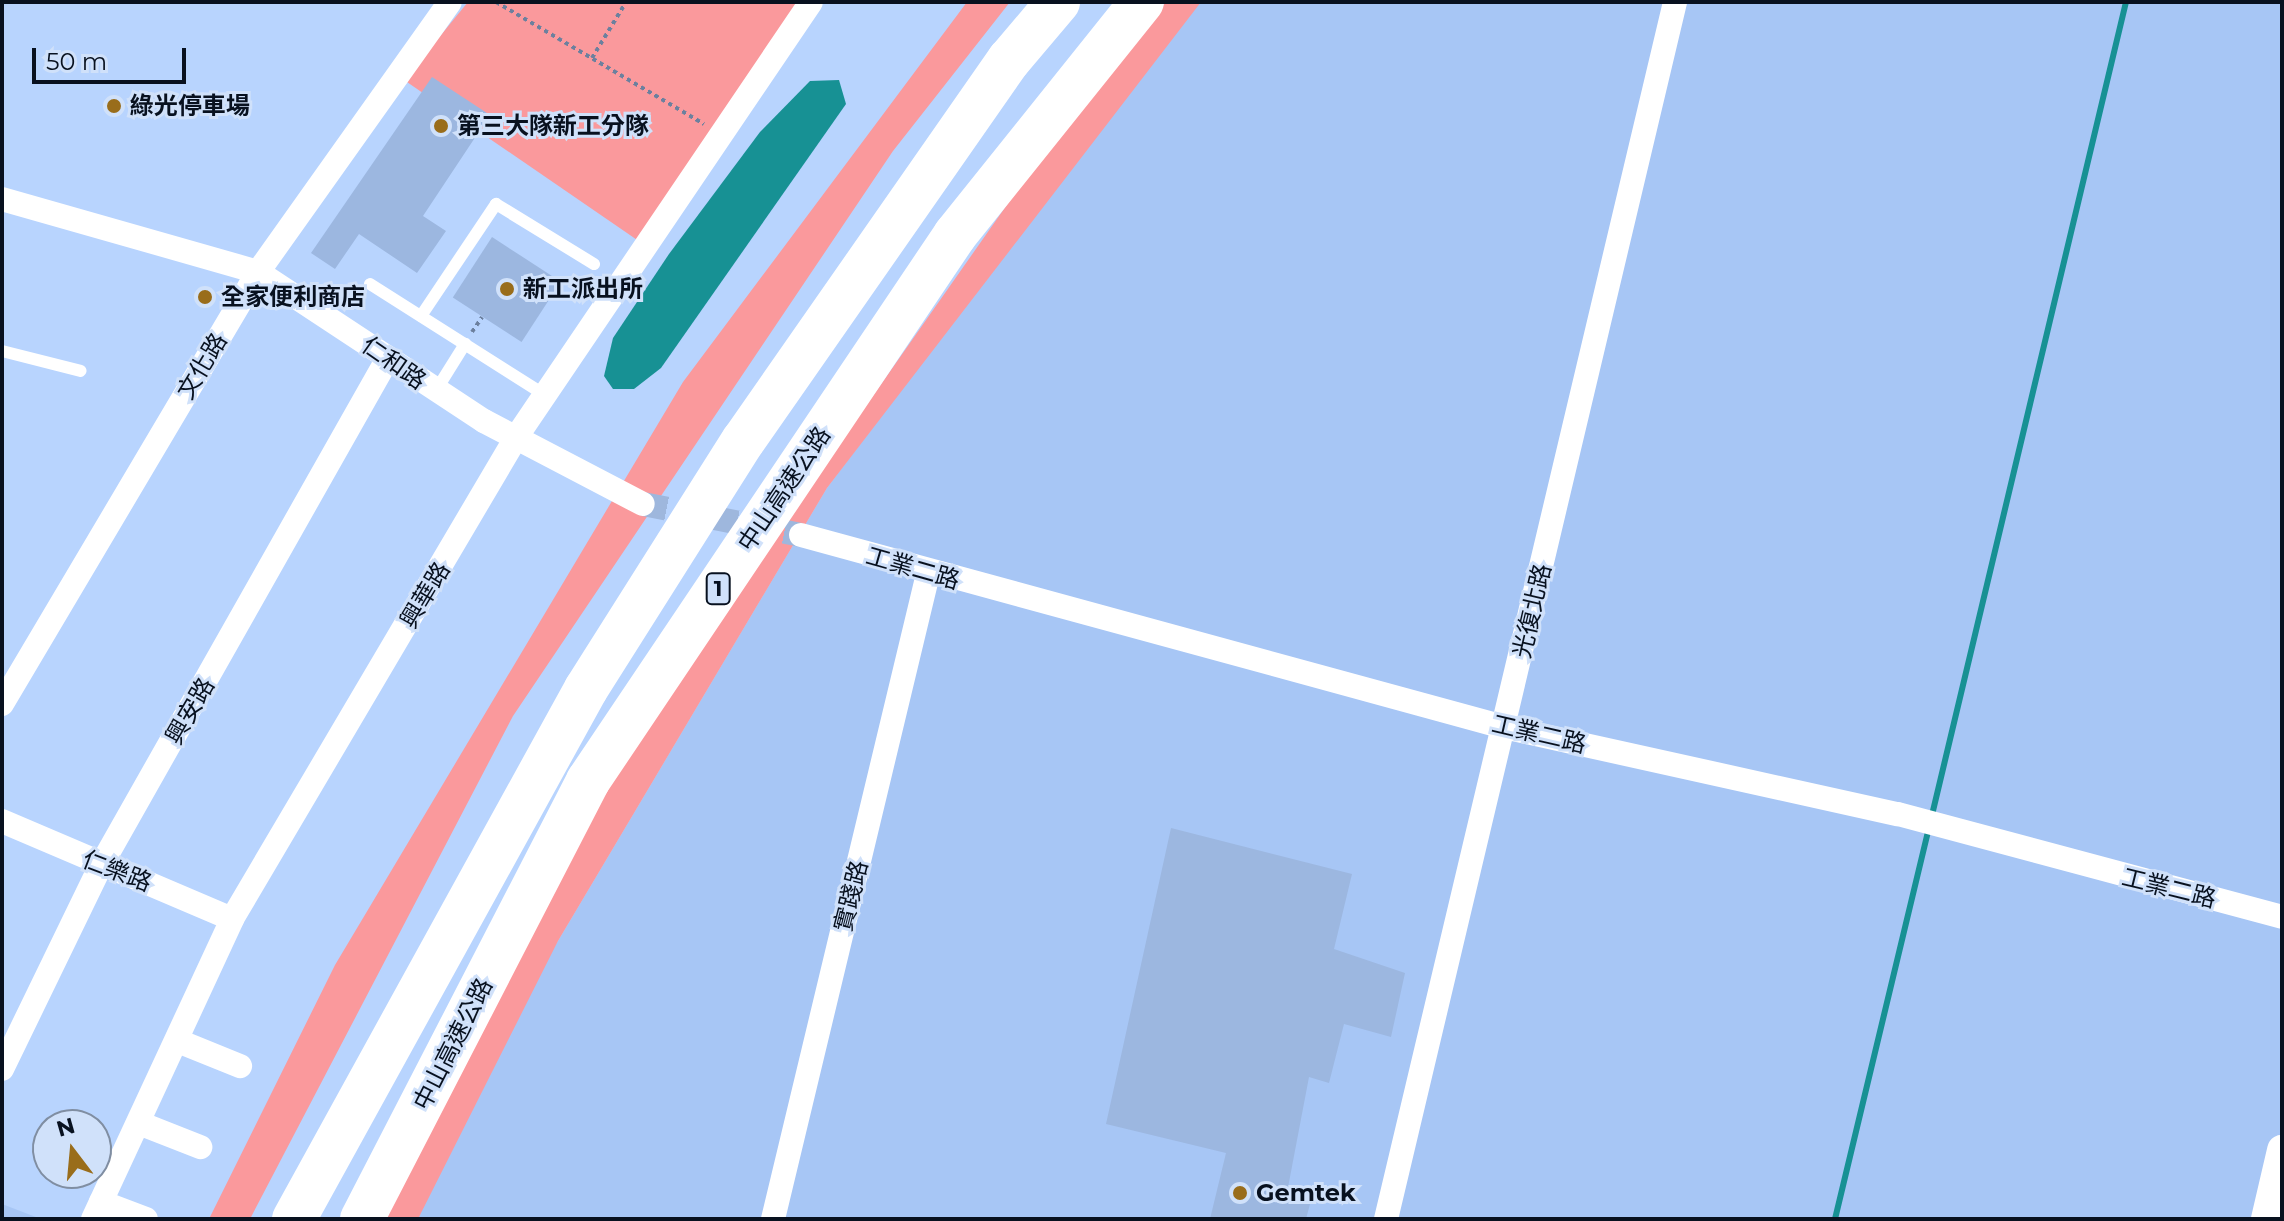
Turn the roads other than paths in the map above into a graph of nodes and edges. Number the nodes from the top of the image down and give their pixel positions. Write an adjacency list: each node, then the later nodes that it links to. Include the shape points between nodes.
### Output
1 (450, 2): 8 (street, 文化路)
2 (811, 2): 16 (street, 興華路)
3 (1058, 2): 35 (highway, via 1009,60 743,441 586,689)
4 (1142, 2): 36 (highway, 中山高速公路 / 1, via 955,235 588,781)
5 (1675, 2): 22 (street, 光復北路)
6 (2, 199): 8 (street, 仁和路)
7 (594, 264): 10 (lane, via 496,204)
8 (258, 272): 13 (street, 仁和路); 21 (street, 文化路)
9 (370, 284): 10 (lane)
10 (421, 316): 11 (lane)
11 (465, 344): 15 (lane); 16 (lane)
12 (2, 351): 14 (lane)
13 (388, 358): 15 (street, 仁和路); 24 (street, 興安路)
14 (81, 371)
15 (435, 392): 17 (street, 仁和路)
16 (545, 395): 17 (street, 興華路)
17 (517, 436): 18 (street, 仁和路); 26 (street, 興華路)
18 (643, 504)
19 (801, 535): 20 (street, 工業二路)
20 (928, 574): 22 (street, 工業二路); 37 (street, 實踐路)
21 (2, 704)
22 (1504, 727): 25 (street, 工業二路, via 1898,814 1953,833); 38 (street, 光復北路)
23 (2, 821): 24 (street, 仁樂路)
24 (100, 867): 26 (street, 仁樂路); 29 (street, 興安路)
25 (2282, 917)
26 (232, 919): 27 (street, 興華路)
27 (178, 1041): 28 (street); 30 (street, 興華路)
28 (240, 1066)
29 (2, 1069)
30 (139, 1123): 31 (street); 33 (street, 興華路)
31 (200, 1147)
32 (2282, 1150): 39 (street)
33 (97, 1210): 34 (street)
34 (146, 1219)
35 (294, 1219)
36 (362, 1219)
37 (773, 1219)
38 (1386, 1219)
39 (2266, 1219)

